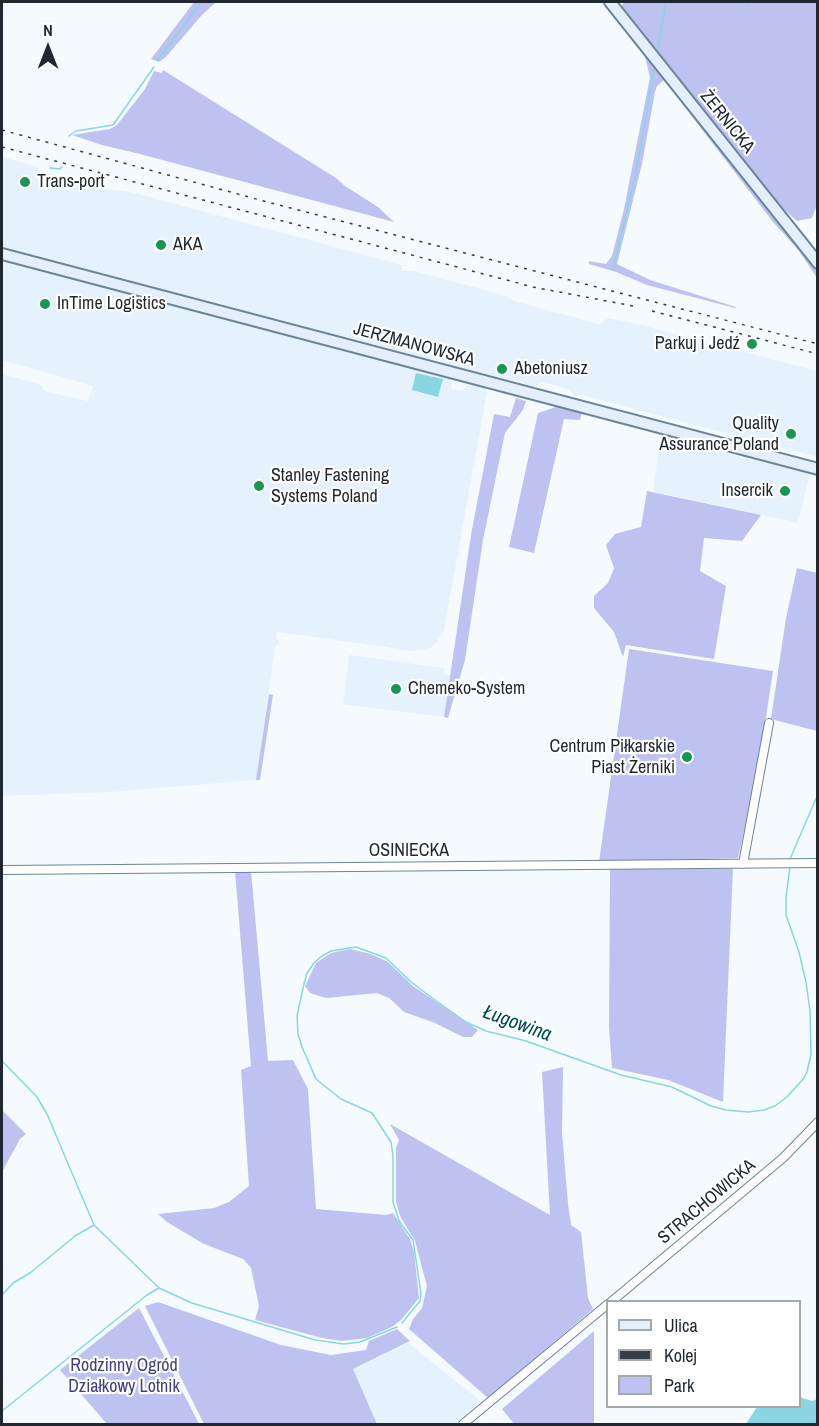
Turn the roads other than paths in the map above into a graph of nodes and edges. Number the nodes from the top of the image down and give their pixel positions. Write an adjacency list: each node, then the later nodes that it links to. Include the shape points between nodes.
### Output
1 (610, 2): 3 (street, ŻERNICKA)
2 (2, 254): 4 (street, JERZMANOWSKA)
3 (818, 263)
4 (818, 468)
5 (769, 723): 7 (street)
6 (818, 863): 7 (street, OSINIECKA)
7 (743, 864): 8 (street, OSINIECKA)
8 (2, 870)
9 (818, 1122): 10 (street, STRACHOWICKA, via 783,1158)
10 (613, 1300)
11 (606, 1306): 12 (street)
12 (463, 1425)

